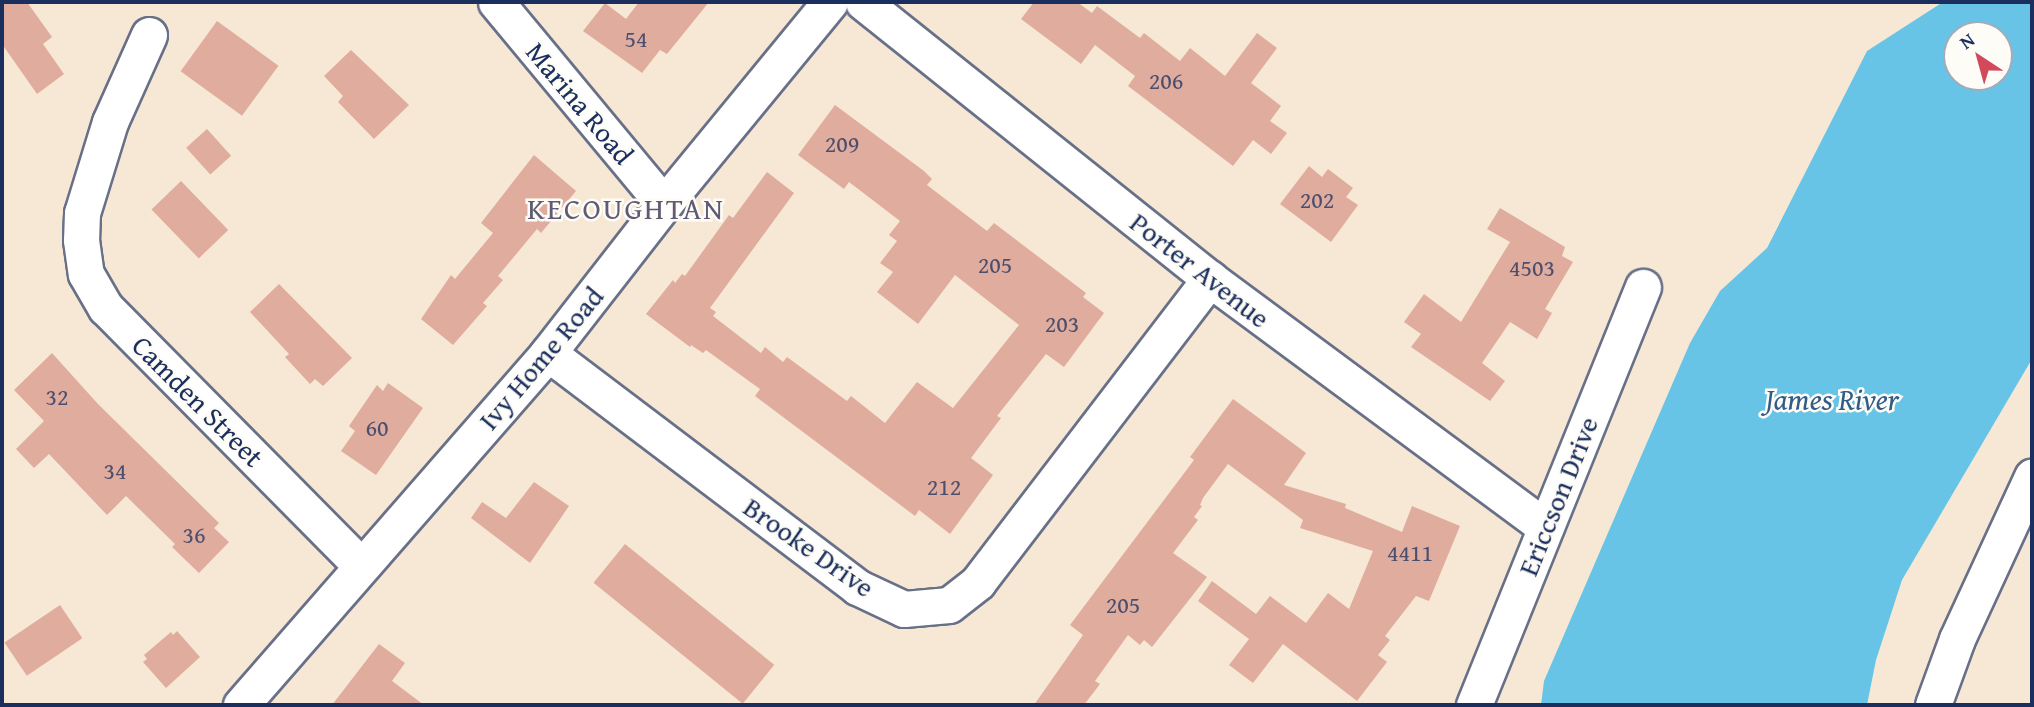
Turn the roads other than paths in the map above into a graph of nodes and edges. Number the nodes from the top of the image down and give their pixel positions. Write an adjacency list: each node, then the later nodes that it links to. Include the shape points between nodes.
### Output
1 (496, 2): 5 (street, Marina Road)
2 (830, 2): 5 (street, Ivy Home Road)
3 (863, 2): 6 (street, Porter Avenue)
4 (149, 35): 11 (street, Camden Street, via 110,122 82,213 86,274 106,307)
5 (664, 204): 8 (street, Ivy Home Road)
6 (1210, 279): 8 (street, Brooke Drive, via 978,582 949,605 904,608 857,587); 10 (street, Porter Avenue)
7 (1643, 287): 10 (street, Ericcson Drive)
8 (548, 353): 11 (street, Ivy Home Road)
9 (2032, 477): 14 (street, via 1957,639)
10 (1545, 527): 13 (street, Ericcson Drive)
11 (361, 566): 12 (street, Ivy Home Road)
12 (242, 705)
13 (1474, 705)
14 (1933, 705)

